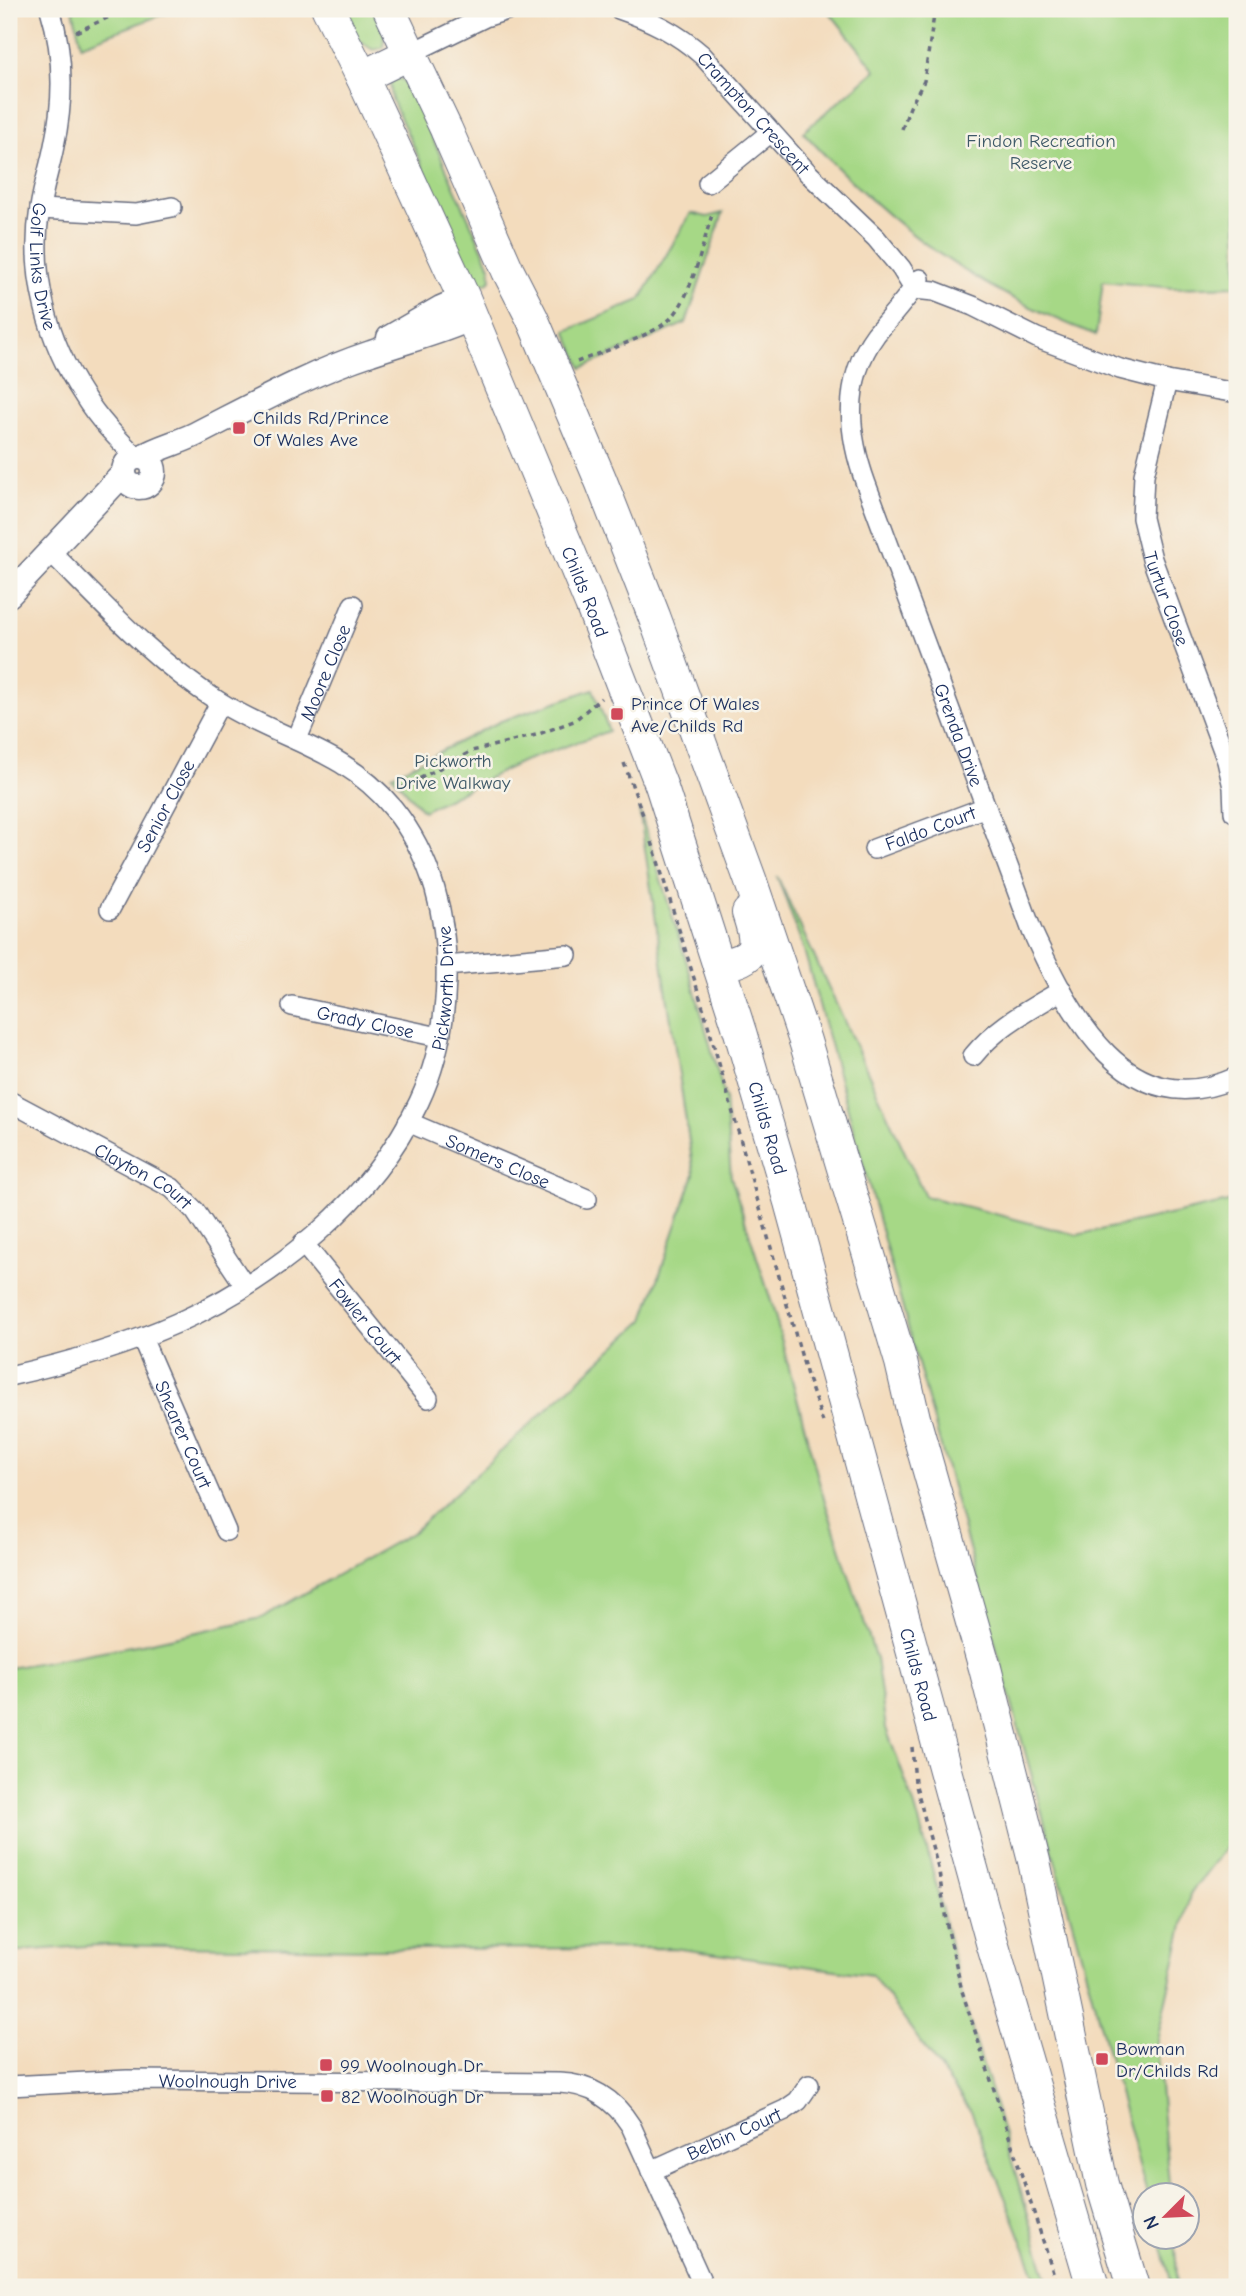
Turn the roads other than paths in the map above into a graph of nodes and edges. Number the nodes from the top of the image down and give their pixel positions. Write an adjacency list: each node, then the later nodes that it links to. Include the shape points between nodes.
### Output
1 (50, 9): 11 (street, Golf Links Drive, via 62,65 61,91)
2 (328, 9): 7 (main road, Childs Road)
3 (389, 9): 6 (main road)
4 (510, 9): 6 (street)
5 (619, 9): 8 (street, Crampton Crescent, via 685,40)
6 (411, 53): 7 (main road); 13 (main road)
7 (362, 77): 14 (main road, Childs Road)
8 (771, 132): 9 (street); 12 (street, Crampton Crescent)
9 (708, 183)
10 (172, 207): 11 (street, via 136,214)
11 (40, 209): 17 (street, Golf Links Drive, via 40,286 56,342 84,397)
12 (917, 284): 15 (street, via 1081,356); 24 (street, Grenda Drive, via 864,355 850,419 862,472)
13 (517, 289): 14 (main road); 21 (main road, via 596,469)
14 (468, 308): 17 (street, via 441,308 369,353 192,436 161,446); 30 (main road, Childs Road, via 661,785)
15 (1167, 381): 16 (street); 25 (street, Turtur Close, via 1144,475 1142,518 1152,559 1227,761)
16 (1237, 393)
17 (136, 469): 18 (street)
18 (49, 550): 19 (street); 22 (street, Pickworth Drive, via 168,666)
19 (9, 595)
20 (353, 606): 23 (street, Moore Close)
21 (682, 694): 30 (main road, via 693,746 755,939 747,958); 50 (main road, via 805,1041 901,1362 1021,1805 1102,2185)
22 (220, 702): 23 (street, Pickworth Drive); 27 (street, Senior Close)
23 (297, 739): 29 (street, Pickworth Drive, via 347,766 395,810 433,883)
24 (986, 807): 26 (street, Faldo Court); 31 (street, Grenda Drive, via 1032,931)
25 (1234, 812)
26 (874, 849)
27 (110, 909)
28 (567, 955): 29 (street)
29 (446, 966): 33 (street, Pickworth Drive)
30 (719, 966): 49 (main road, Childs Road, via 790,1202 993,1946)
31 (1062, 990): 34 (street, via 1000,1027); 35 (street, Grenda Drive, via 1102,1049 1129,1074 1182,1090)
32 (292, 1006): 33 (street, Grady Close)
33 (439, 1037): 37 (street, Pickworth Drive, via 427,1083)
34 (973, 1056)
35 (1237, 1077)
36 (9, 1101): 40 (street, Clayton Court, via 172,1188 195,1211)
37 (408, 1122): 38 (street, Somers Close); 39 (street, Pickworth Drive, via 365,1184)
38 (587, 1199)
39 (303, 1243): 40 (street, Pickworth Drive); 43 (street, Fowler Court)
40 (245, 1286): 41 (street, Pickworth Drive)
41 (142, 1338): 42 (street, Pickworth Drive); 44 (street, Shearer Court)
42 (9, 1376)
43 (428, 1398)
44 (226, 1531)
45 (809, 2085): 47 (street, Belbin Court, via 785,2110)
46 (9, 2086): 47 (street, Woolnough Drive, via 127,2080 568,2083 594,2091 614,2104 631,2126)
47 (651, 2171): 48 (street, Woolnough Drive)
48 (704, 2287)
49 (1093, 2287)
50 (1132, 2287)

